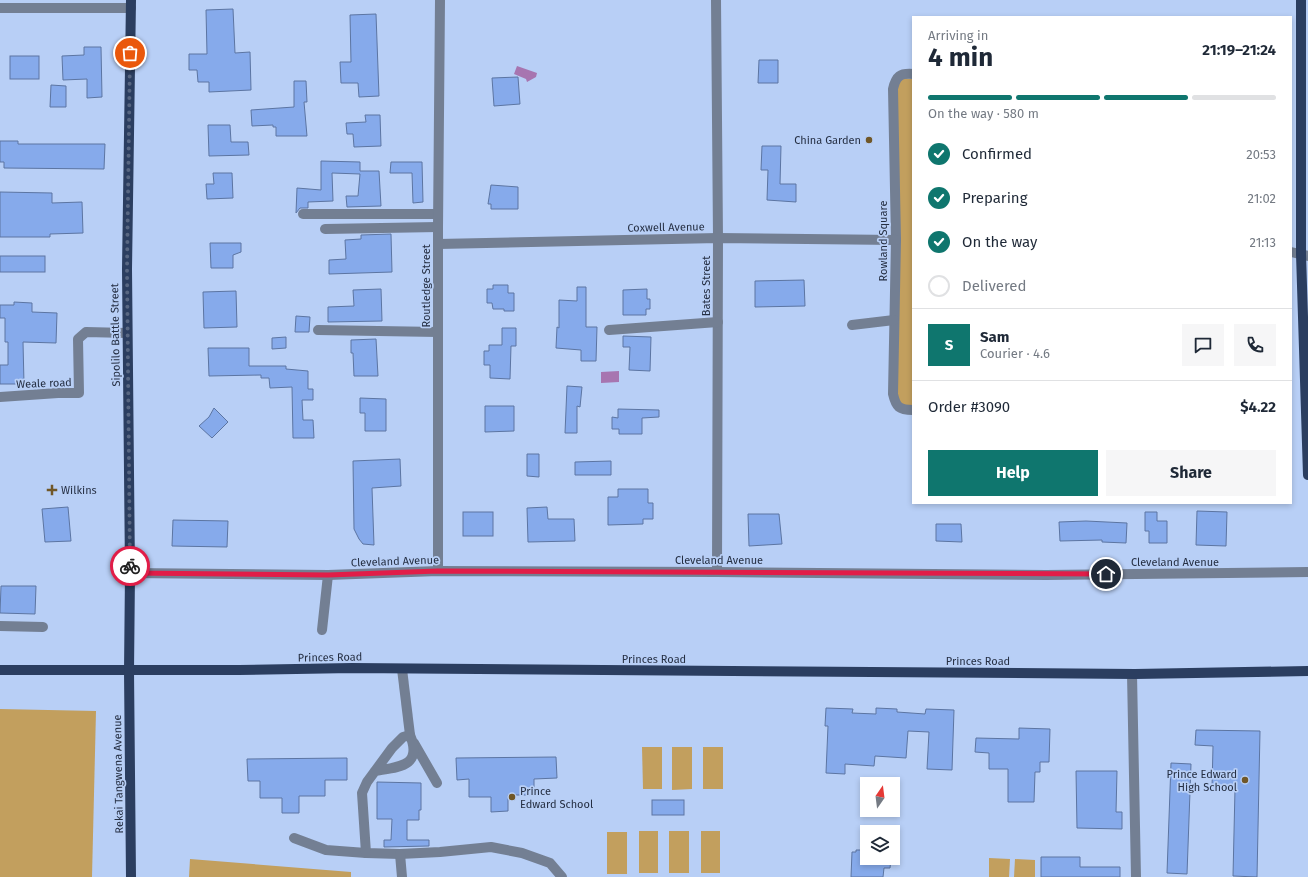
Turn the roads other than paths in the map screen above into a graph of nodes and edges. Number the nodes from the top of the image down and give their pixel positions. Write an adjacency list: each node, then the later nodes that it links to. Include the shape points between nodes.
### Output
1 (440, 0): 8 (street, Routledge Street)
2 (716, 0): 11 (street, Bates Street)
3 (1301, 0): 14 (main road)
4 (131, 4): 5 (street); 21 (main road, Sipolilo Battle Street)
5 (0, 8)
6 (912, 74): 12 (street, Rowland Square, via 901,74 893,89)
7 (303, 214): 8 (street)
8 (438, 214): 9 (street, Routledge Street)
9 (438, 227): 10 (street); 13 (street, Routledge Street)
10 (325, 229)
11 (718, 238): 12 (street, Coxwell Avenue); 13 (street, Coxwell Avenue); 16 (street, Bates Street)
12 (896, 240): 15 (street, Rowland Square)
13 (438, 244): 20 (street, Routledge Street)
14 (1300, 254): 24 (main road)
15 (894, 320): 17 (street); 23 (street, Rowland Square, via 895,402 899,407)
16 (718, 322): 19 (street); 26 (street, Bates Street)
17 (852, 325)
18 (318, 330): 20 (street)
19 (609, 330)
20 (438, 332): 25 (street, Routledge Street)
21 (127, 333): 22 (street, Weale road, via 86,332 78,339 79,393); 28 (main road, Sipolilo Battle Street)
22 (0, 396)
23 (912, 410)
24 (1308, 475)
25 (438, 571): 26 (street, Cleveland Avenue); 29 (street, Cleveland Avenue)
26 (717, 572): 27 (street, Cleveland Avenue, via 1053,575)
27 (1308, 572)
28 (130, 573): 29 (street, Cleveland Avenue); 35 (main road, Sipolilo Battle Street)
29 (328, 575): 32 (street)
30 (0, 626): 31 (street)
31 (43, 628)
32 (322, 630)
33 (402, 668): 35 (main road, Princes Road); 37 (main road, Princes Road); 38 (street)
34 (0, 670): 35 (main road, Princes Road)
35 (129, 670): 44 (main road, Rekai Tangwena Avenue)
36 (1308, 671): 37 (main road, Princes Road)
37 (1132, 674): 47 (street)
38 (412, 739): 39 (street, via 403,737); 39 (street, via 413,754 405,765); 40 (street)
39 (375, 771): 42 (street, via 362,793)
40 (437, 783)
41 (294, 838): 42 (street, via 326,850)
42 (366, 853): 43 (street)
43 (400, 854): 45 (street); 46 (street, via 491,847 522,853 550,863)
44 (131, 877)
45 (402, 877)
46 (562, 877)
47 (1136, 877)

